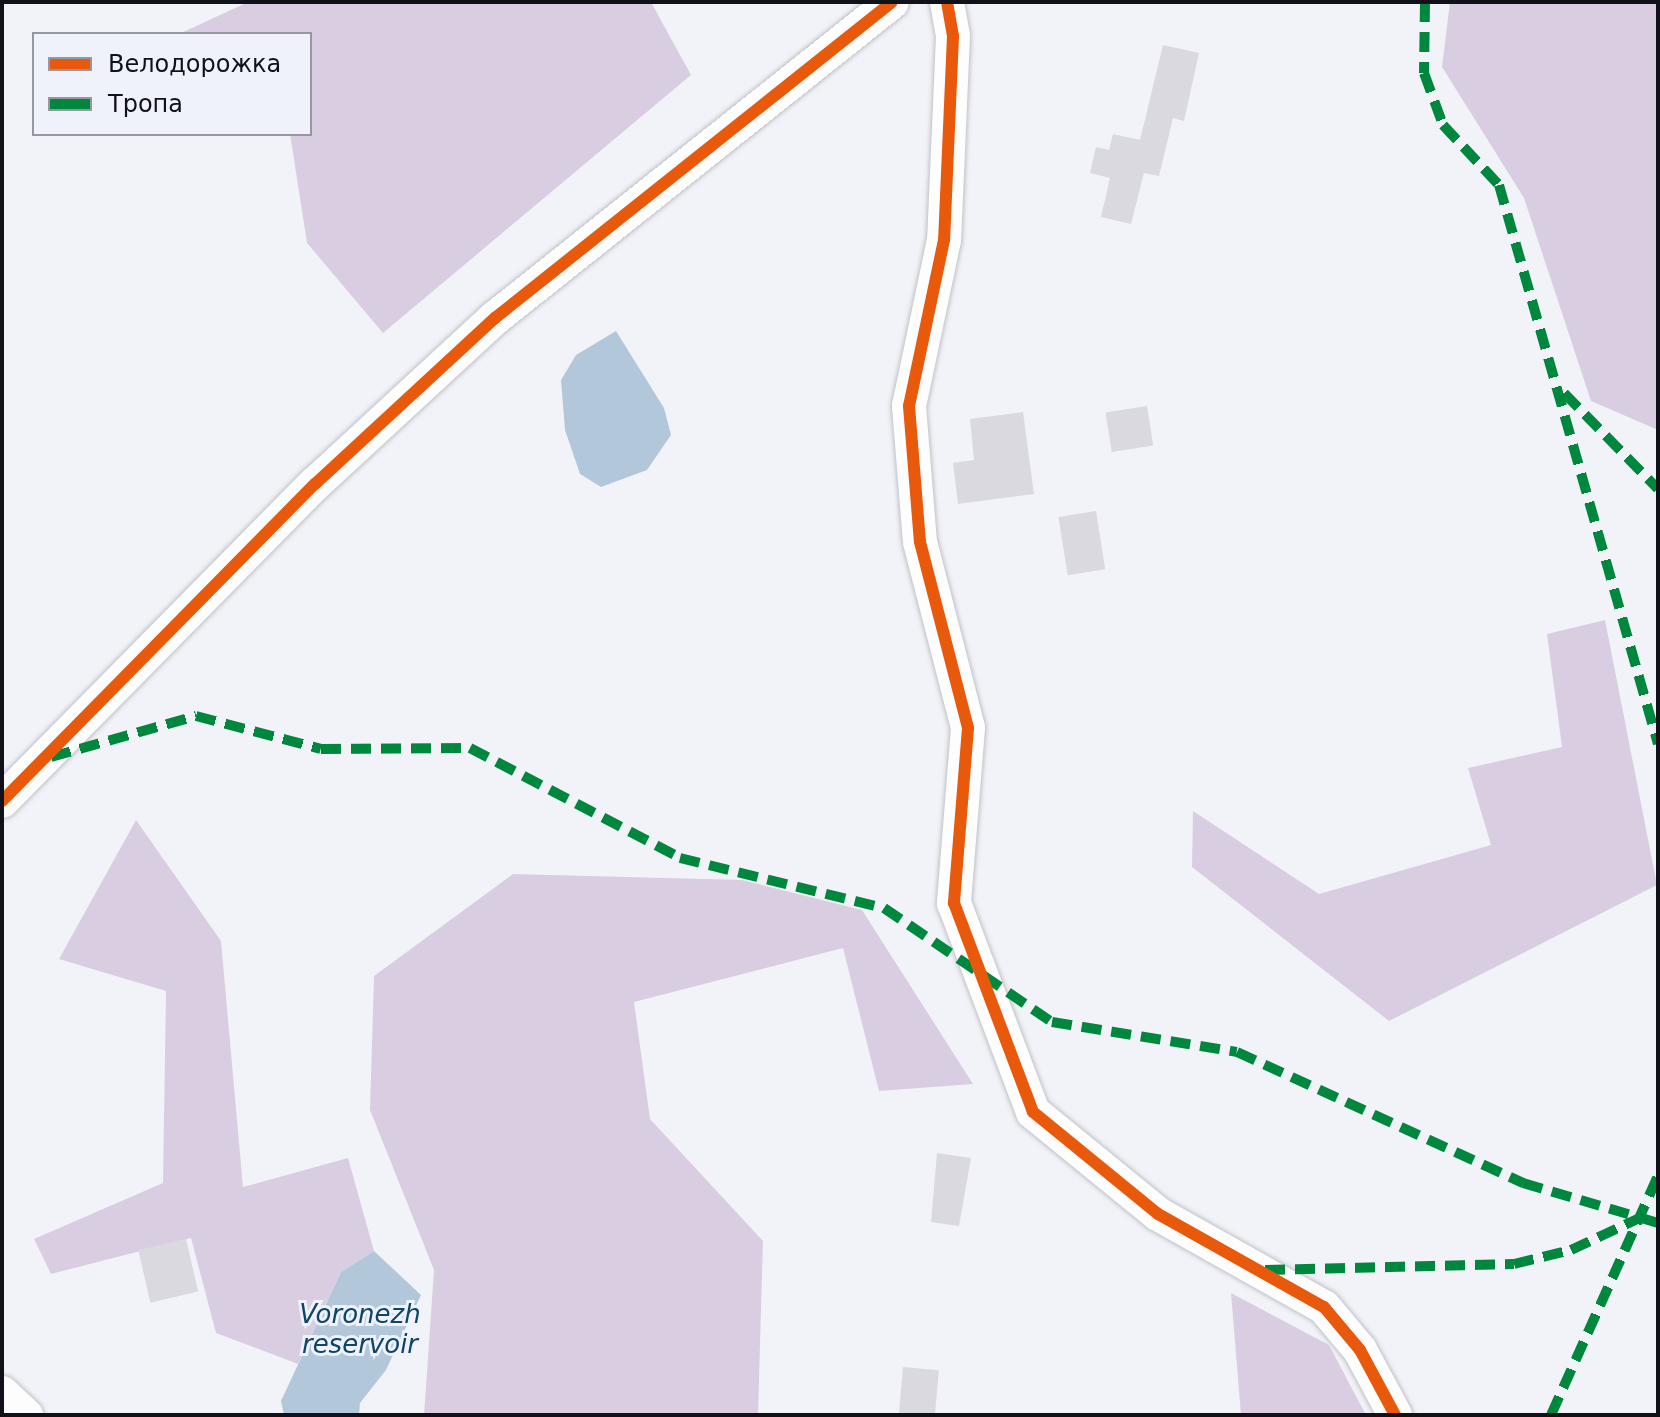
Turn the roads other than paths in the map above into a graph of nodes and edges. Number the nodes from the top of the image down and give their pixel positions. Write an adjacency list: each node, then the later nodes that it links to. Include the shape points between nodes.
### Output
1 (892, 2): 3 (street, via 495,318 315,484)
2 (947, 2): 6 (street, via 953,36 944,240 909,406 920,542 968,728 954,903 1033,1112 1158,1214 1324,1307 1360,1350)
3 (2, 801)
4 (2, 1393): 5 (street)
5 (26, 1415)
6 (1395, 1415)

